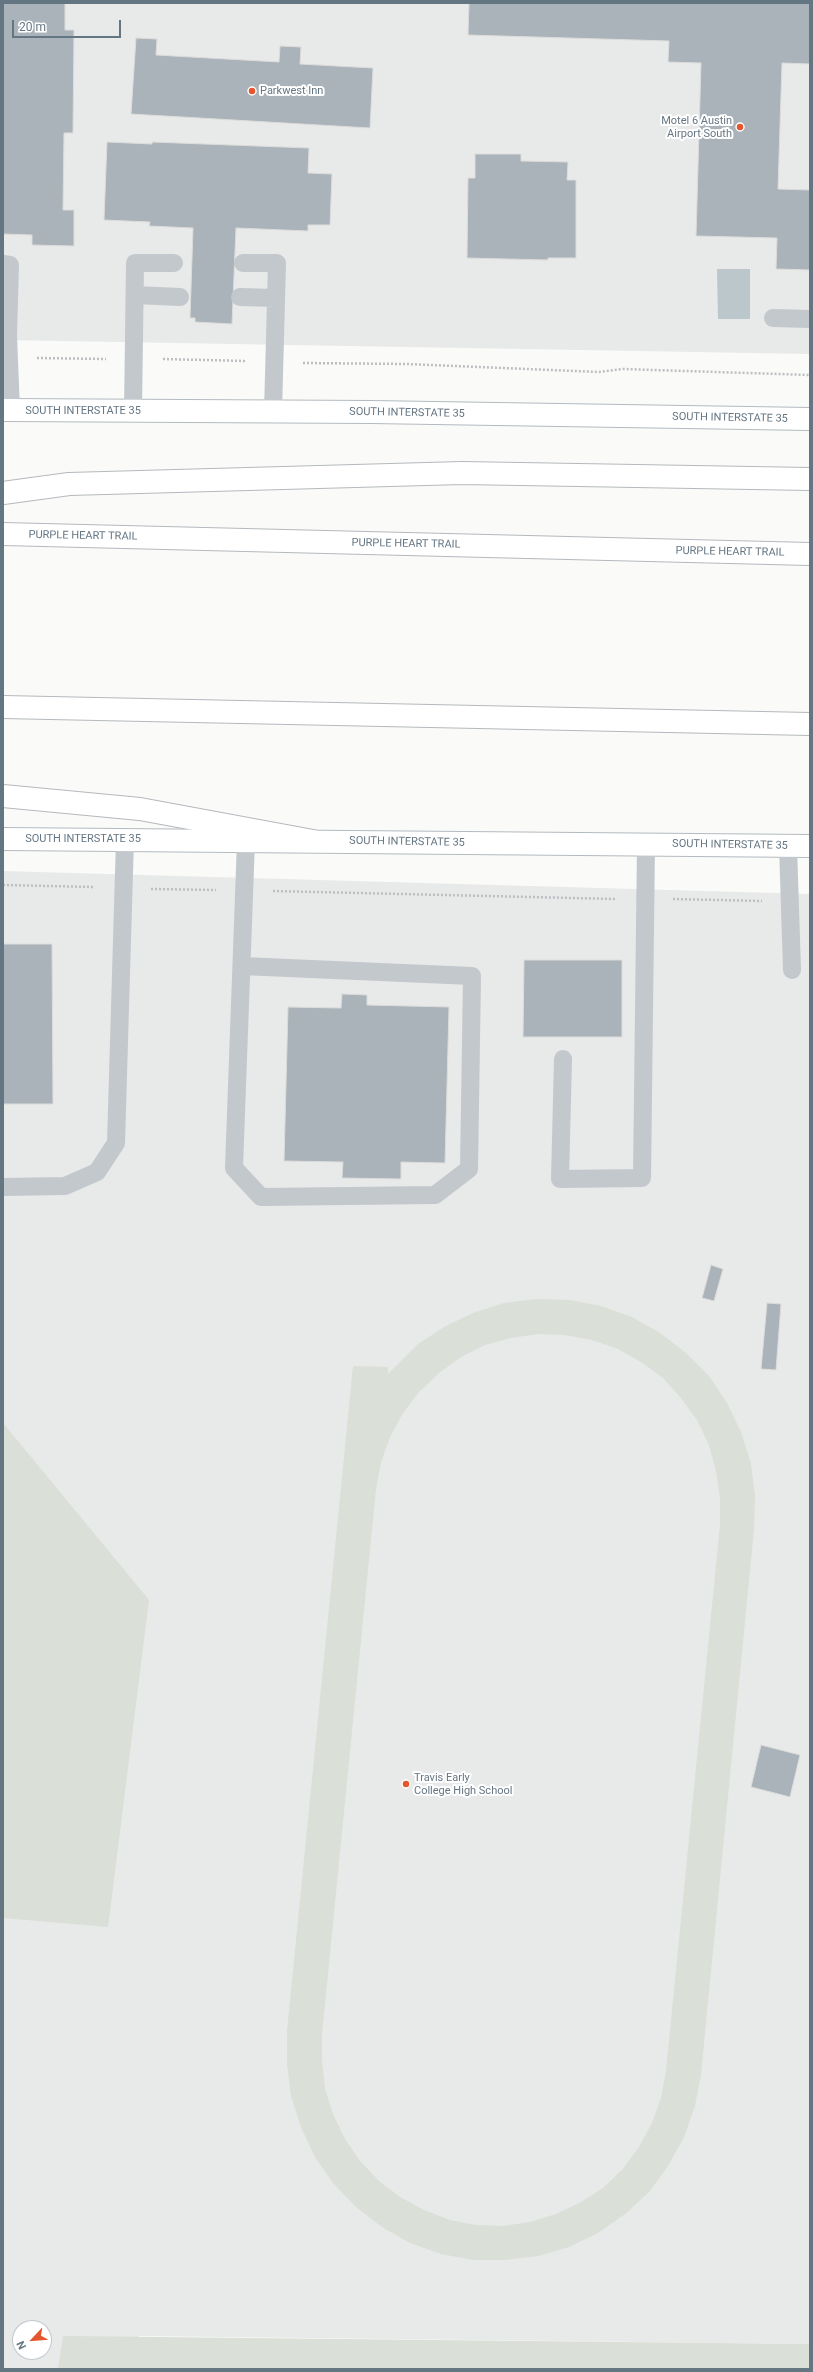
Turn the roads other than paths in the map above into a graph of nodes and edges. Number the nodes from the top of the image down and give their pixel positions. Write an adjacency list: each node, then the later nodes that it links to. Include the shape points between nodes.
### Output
1 (174, 263): 4 (lane, via 135,263)
2 (243, 263): 7 (lane, via 277,263)
3 (3, 264): 10 (lane, via 10,265)
4 (135, 295): 5 (lane); 11 (lane)
5 (180, 297)
6 (240, 297): 7 (lane)
7 (276, 298): 12 (lane)
8 (773, 318): 9 (lane)
9 (810, 319)
10 (7, 410): 11 (main road, SOUTH INTERSTATE 35)
11 (133, 411): 12 (main road, SOUTH INTERSTATE 35)
12 (272, 412): 13 (main road, SOUTH INTERSTATE 35)
13 (810, 419)
14 (810, 479): 15 (main road, via 462,473 69,484)
15 (3, 493)
16 (3, 534): 17 (main road, PURPLE HEART TRAIL)
17 (810, 554)
18 (3, 708): 19 (main road)
19 (810, 724)
20 (3, 796): 24 (main road, via 140,809)
21 (3, 839): 22 (main road, SOUTH INTERSTATE 35)
22 (125, 839): 23 (main road, SOUTH INTERSTATE 35); 31 (lane, via 116,1143 97,1172 65,1186)
23 (246, 841): 24 (main road, SOUTH INTERSTATE 35); 28 (lane)
24 (313, 841): 25 (main road, SOUTH INTERSTATE 35)
25 (646, 844): 26 (main road, SOUTH INTERSTATE 35); 30 (lane, via 642,1178 560,1179)
26 (788, 846): 27 (main road, SOUTH INTERSTATE 35); 29 (lane)
27 (810, 846)
28 (242, 966): 28 (lane, via 234,1168 262,1197 435,1194 469,1169 472,976)
29 (792, 970)
30 (563, 1059)
31 (3, 1187)

